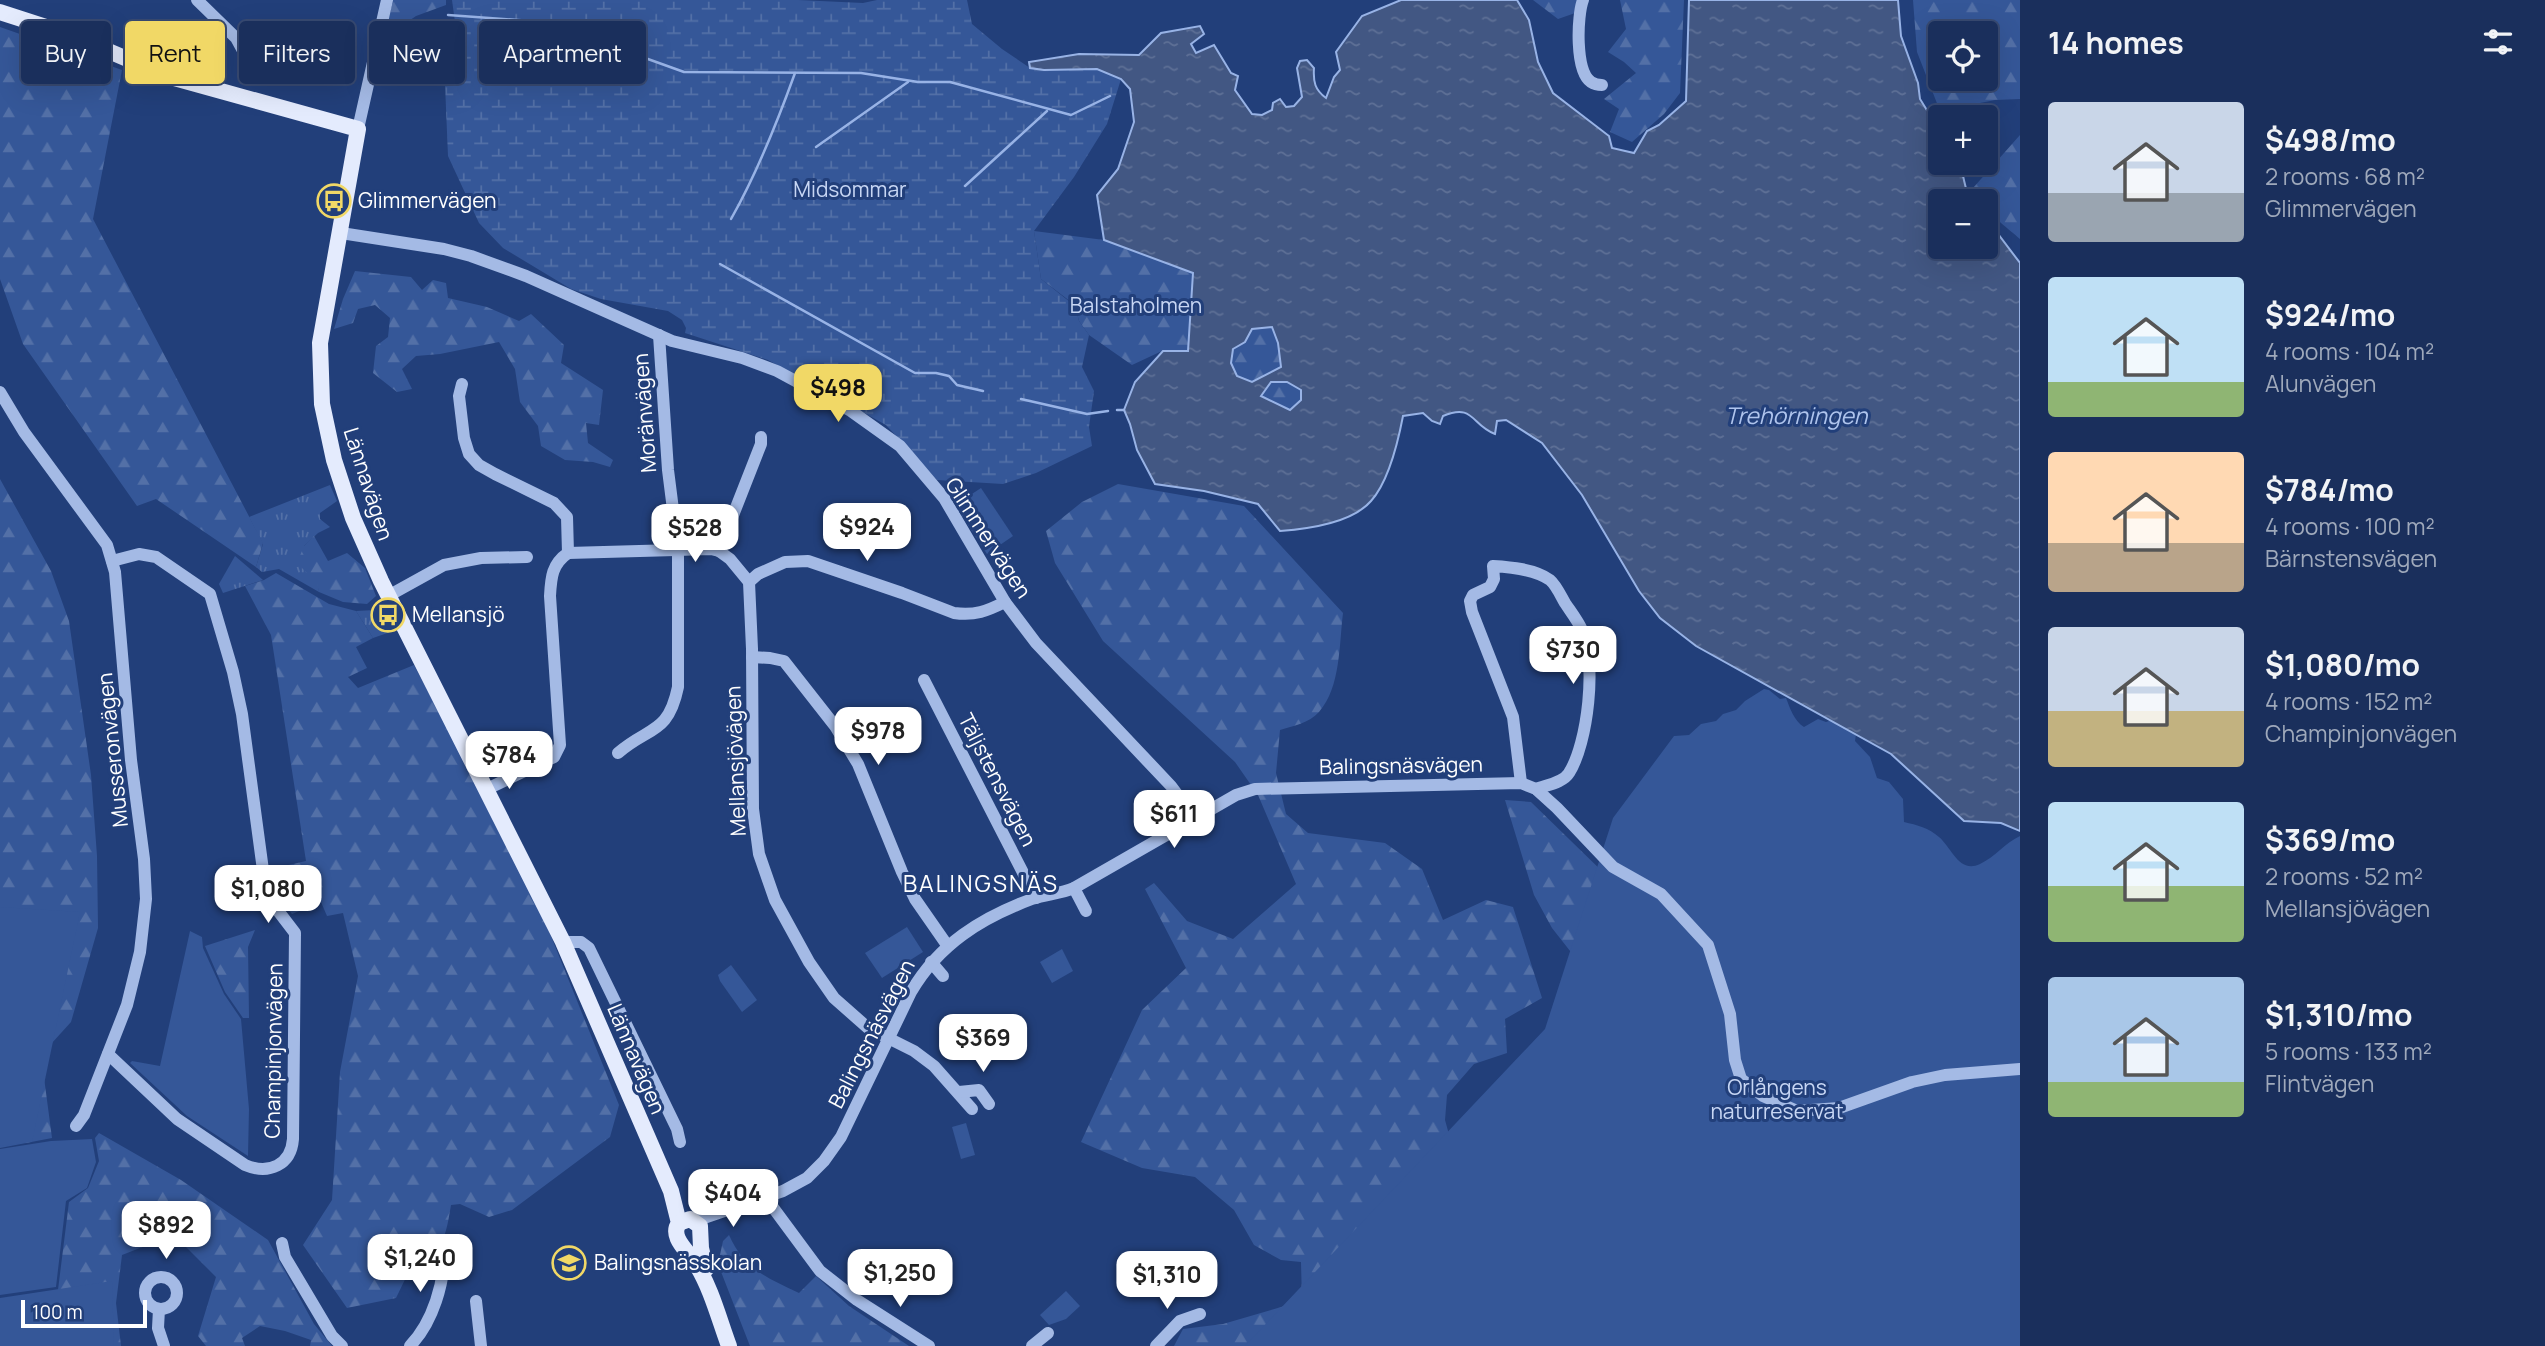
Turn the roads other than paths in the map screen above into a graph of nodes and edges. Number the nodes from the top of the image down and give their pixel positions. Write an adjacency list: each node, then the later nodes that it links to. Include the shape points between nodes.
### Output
1 (197, 0): 5 (street)
2 (387, 0): 7 (street, Lännavägen)
3 (1583, 0): 6 (street, via 1577,25 1581,55 1586,76)
4 (0, 12): 7 (main road, via 71,35 167,76)
5 (239, 44)
6 (1602, 85)
7 (358, 129): 8 (main road, Lännavägen)
8 (341, 233): 9 (street, Glimmervägen, via 471,256); 19 (main road, Lännavägen, via 320,343 322,404 353,518)
9 (659, 335): 13 (street, Moränvägen); 20 (street, Glimmervägen, via 777,371 851,411 900,446 944,498)
10 (462, 384): 15 (street, via 460,407 469,454 495,474 554,503 567,517)
11 (0, 392): 17 (street, Musseronvägen, via 107,545)
12 (761, 437): 14 (street)
13 (678, 549): 14 (street); 15 (street); 23 (street, Moränvägen, via 675,702 662,725)
14 (719, 551): 18 (street)
15 (568, 553): 25 (street, via 555,565 550,596 558,751)
16 (527, 557): 19 (street, via 444,565)
17 (112, 561): 36 (street, Musseronvägen, via 146,899 140,952); 36 (street, Champinjonvägen, via 139,554 156,557 210,594 219,621 242,714 265,885 269,899 295,933 293,1139 289,1155 268,1170 245,1165 177,1119)
18 (749, 582): 20 (street, via 758,574 798,560 954,613 970,616); 21 (street, Mellansjövägen)
19 (388, 596): 25 (main road, Lännavägen)
20 (1005, 602): 27 (street, Glimmervägen, via 1036,643 1171,786)
21 (752, 657): 32 (street, via 784,661 835,726 859,764 915,899); 35 (street, Mellansjövägen, via 755,833 771,890 808,961 834,998)
22 (924, 680): 29 (street, Täljstensvägen)
23 (618, 753)
24 (1521, 783): 26 (street, Balingsnäsvägen); 26 (street, via 1513,716 1470,601 1490,587 1493,566 1551,581 1583,632 1591,672 1588,708 1569,773); 27 (street, Balingsnäsvägen, via 1255,789)
25 (487, 789): 31 (main road, Lännavägen)
26 (1535, 789): 37 (street, Balingsnäsvägen, via 1613,867 1661,894 1708,945 1730,1014 1741,1079 1763,1096 1797,1111 1839,1108 1912,1082)
27 (1195, 818): 28 (street, Balingsnäsvägen)
28 (1074, 888): 29 (street, Balingsnäsvägen); 30 (street)
29 (1036, 898): 32 (street, Balingsnäsvägen, via 992,916)
30 (1086, 911)
31 (563, 942): 42 (street, Lännavägen, via 580,942 589,948); 44 (main road, Lännavägen, via 671,1191)
32 (947, 945): 33 (street, Balingsnäsvägen)
33 (931, 962): 34 (street); 35 (street, Balingsnäsvägen)
34 (943, 976)
35 (889, 1039): 38 (street, Mellansjövägen, via 926,1060); 43 (street, Balingsnäsvägen, via 831,1153 807,1178)
36 (108, 1054): 41 (street, Musseronvägen, via 85,1115)
37 (2020, 1069)
38 (959, 1092): 39 (street, Mellansjövägen, via 979,1090); 40 (street, Mellansjövägen)
39 (989, 1104)
40 (972, 1109)
41 (76, 1126)
42 (680, 1142)
43 (766, 1198): 44 (street, Balingsnäsvägen); 57 (street, via 820,1271)
44 (693, 1227): 55 (main road, Lännavägen, via 675,1233 701,1271); 56 (main road, Lännavägen)
45 (282, 1243): 52 (street, via 285,1257)
46 (444, 1250): 53 (street, via 443,1276 434,1304)
47 (476, 1301): 54 (street)
48 (159, 1309): 51 (street)
49 (1200, 1314): 59 (street, via 1180,1321)
50 (1048, 1333): 58 (street)
51 (163, 1346)
52 (342, 1346)
53 (410, 1346)
54 (481, 1346)
55 (729, 1346)
56 (735, 1346)
57 (929, 1346)
58 (1032, 1346)
59 (1156, 1346)

